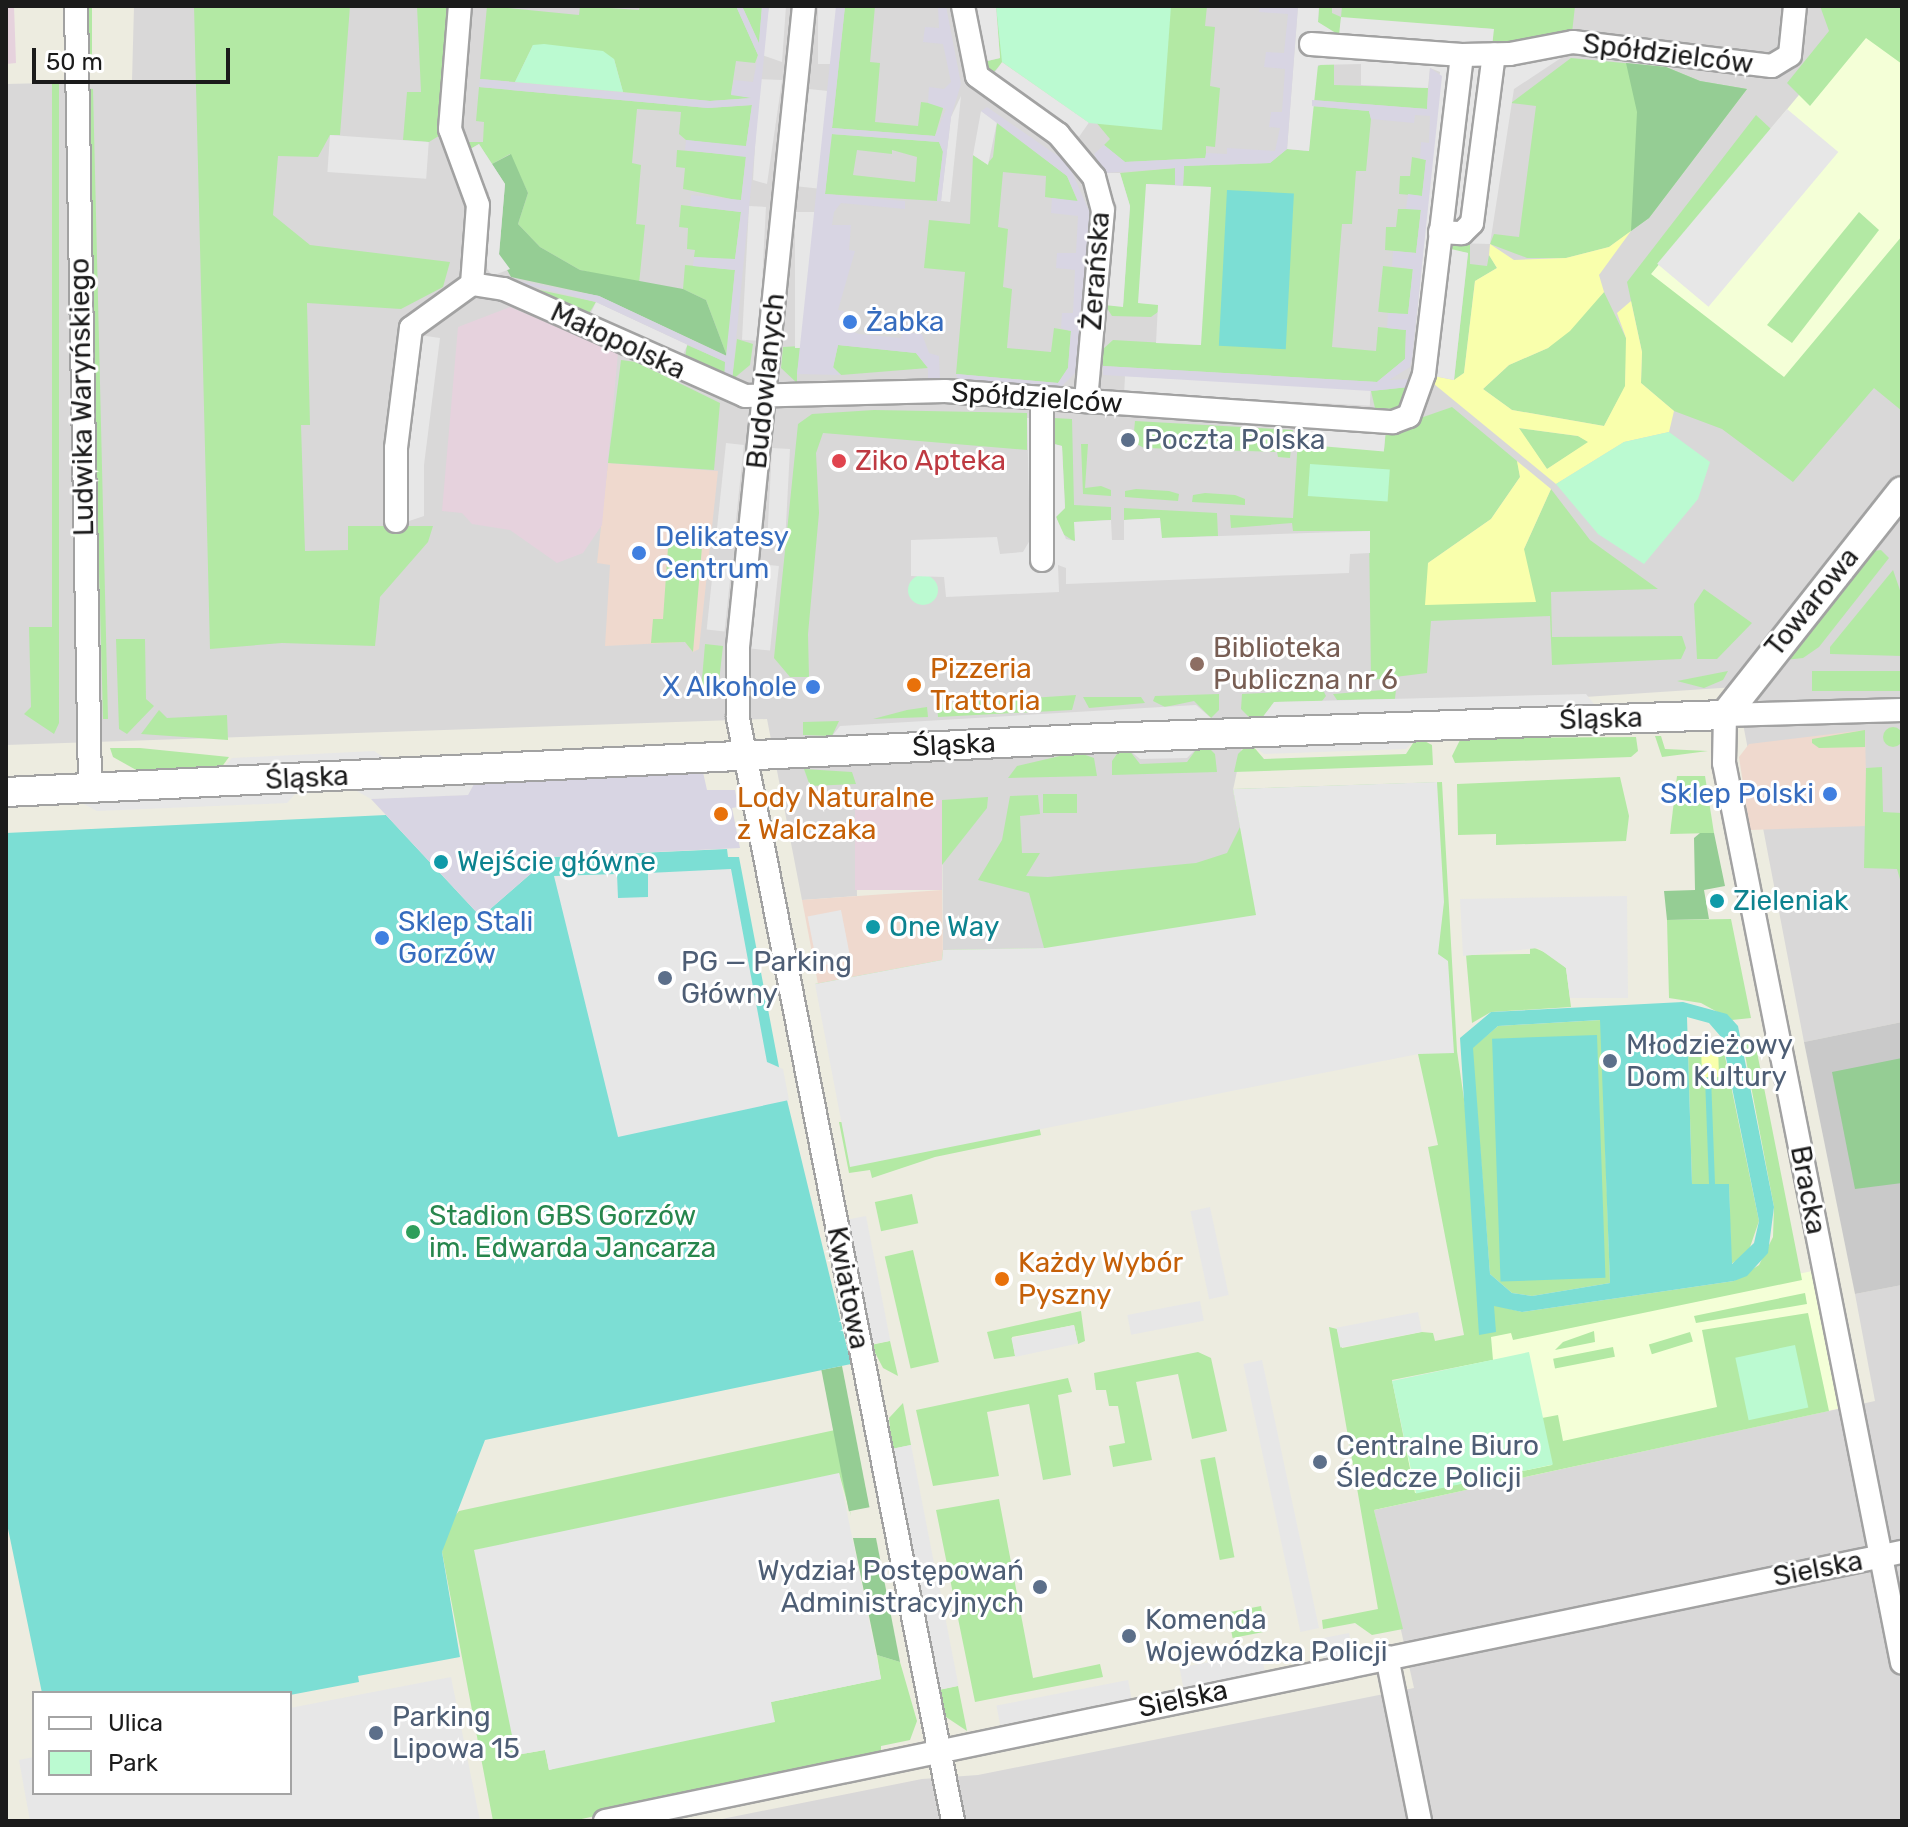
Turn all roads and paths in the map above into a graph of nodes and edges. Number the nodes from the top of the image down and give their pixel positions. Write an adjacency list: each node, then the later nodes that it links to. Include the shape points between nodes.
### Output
1 (76, 6): 20 (street, Ludwika Waryńskiego)
2 (460, 6): 10 (street, via 450,129 478,205)
3 (804, 6): 11 (street, Budowlanych)
4 (963, 6): 13 (street, Żerańska, via 977,76 1058,134 1094,177 1103,210)
5 (1795, 6): 7 (street, Spółdzielców, via 1790,55 1772,66 1573,42)
6 (1311, 44): 8 (street, Spółdzielców)
7 (1494, 54): 8 (street, Spółdzielców); 9 (street, via 1472,223 1462,233)
8 (1462, 55): 9 (street, Spółdzielców)
9 (1440, 232): 13 (street, Spółdzielców, via 1424,374 1409,416 1393,422)
10 (472, 284): 11 (street, Małopolska, via 504,289 727,391); 15 (street, via 411,328 396,448)
11 (764, 397): 12 (street, Spółdzielców, via 911,390); 19 (street, Budowlanych, via 737,670)
12 (1042, 398): 13 (street, Spółdzielców); 16 (street)
13 (1086, 401)
14 (1902, 491): 18 (street, Towarowa)
15 (396, 521)
16 (1042, 560)
17 (1902, 710): 18 (street, Śląska)
18 (1725, 715): 19 (street, Śląska); 22 (street, Bracka, via 1724,763)
19 (742, 755): 20 (street, Śląska); 25 (street, Kwiatowa)
20 (90, 788): 21 (street, Śląska)
21 (6, 792)
22 (1891, 1554): 23 (street, Sielska); 24 (street, Bracka)
23 (1387, 1657): 25 (street, Sielska); 28 (street)
24 (1902, 1663)
25 (940, 1750): 26 (street, Sielska); 27 (street, Kwiatowa)
26 (605, 1821)
27 (953, 1821)
28 (1420, 1821)

